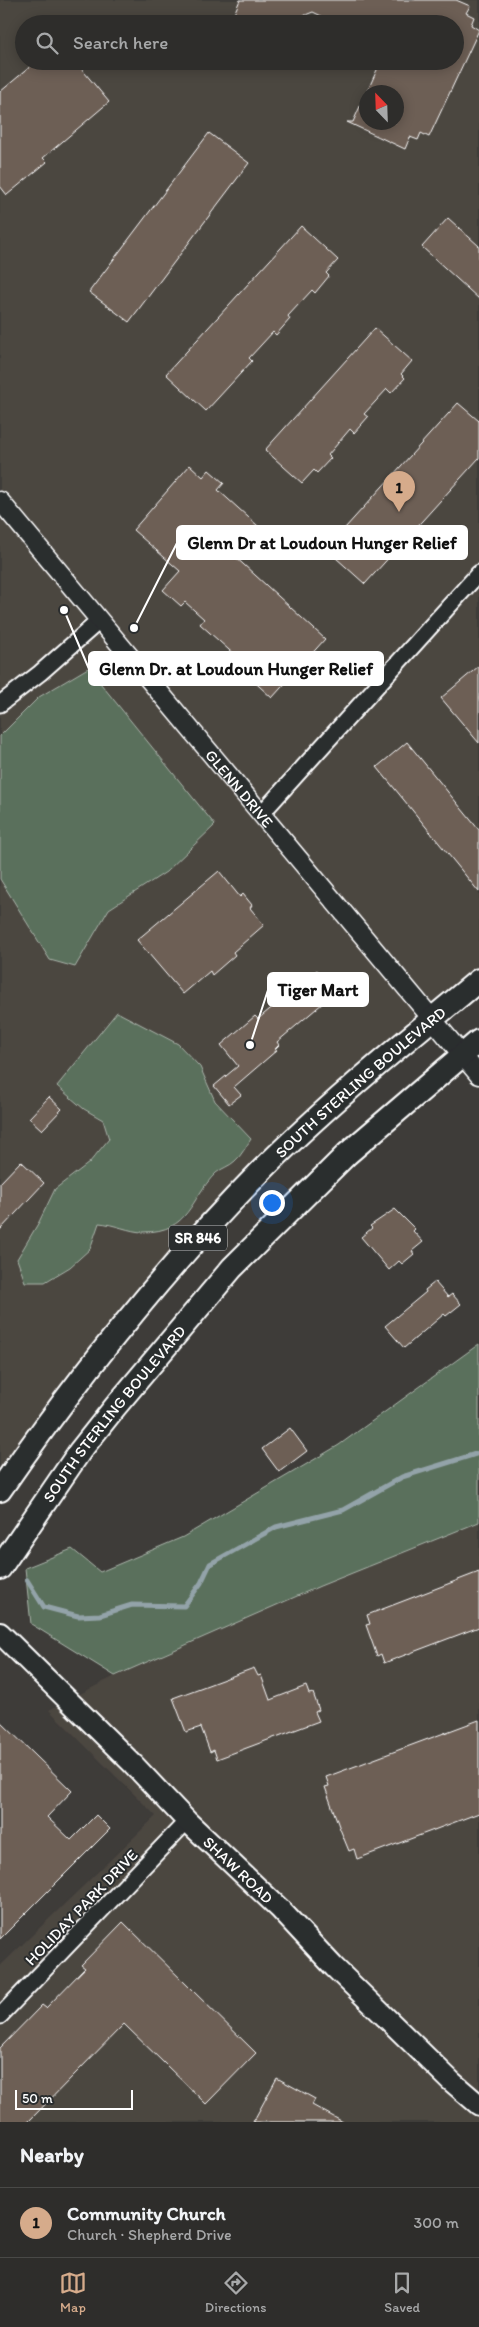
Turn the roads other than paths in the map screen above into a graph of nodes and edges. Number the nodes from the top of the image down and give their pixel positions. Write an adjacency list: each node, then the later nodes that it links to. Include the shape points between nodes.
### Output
1 (0, 501): 3 (street, GLENN DRIVE)
2 (479, 573): 5 (street)
3 (99, 621): 4 (street); 5 (street, GLENN DRIVE)
4 (0, 704)
5 (262, 813): 7 (street, GLENN DRIVE)
6 (479, 980): 7 (main road, SOUTH STERLING BOULEVARD / SR 846)
7 (432, 1019): 9 (street, GLENN DRIVE); 11 (main road, SOUTH STERLING BOULEVARD / SR 846, via 264,1169 199,1237 119,1328)
8 (479, 1041): 9 (main road, SOUTH STERLING BOULEVARD / SR 846)
9 (462, 1055): 10 (street, GLENN DRIVE); 12 (main road, SOUTH STERLING BOULEVARD / SR 846, via 347,1154 232,1268 80,1451)
10 (479, 1075)
11 (0, 1490)
12 (0, 1568)
13 (0, 1633): 14 (main road, SHAW ROAD)
14 (187, 1821): 15 (street, HOLIDAY PARK DRIVE); 16 (main road, SHAW ROAD)
15 (0, 2016)
16 (479, 2105)

